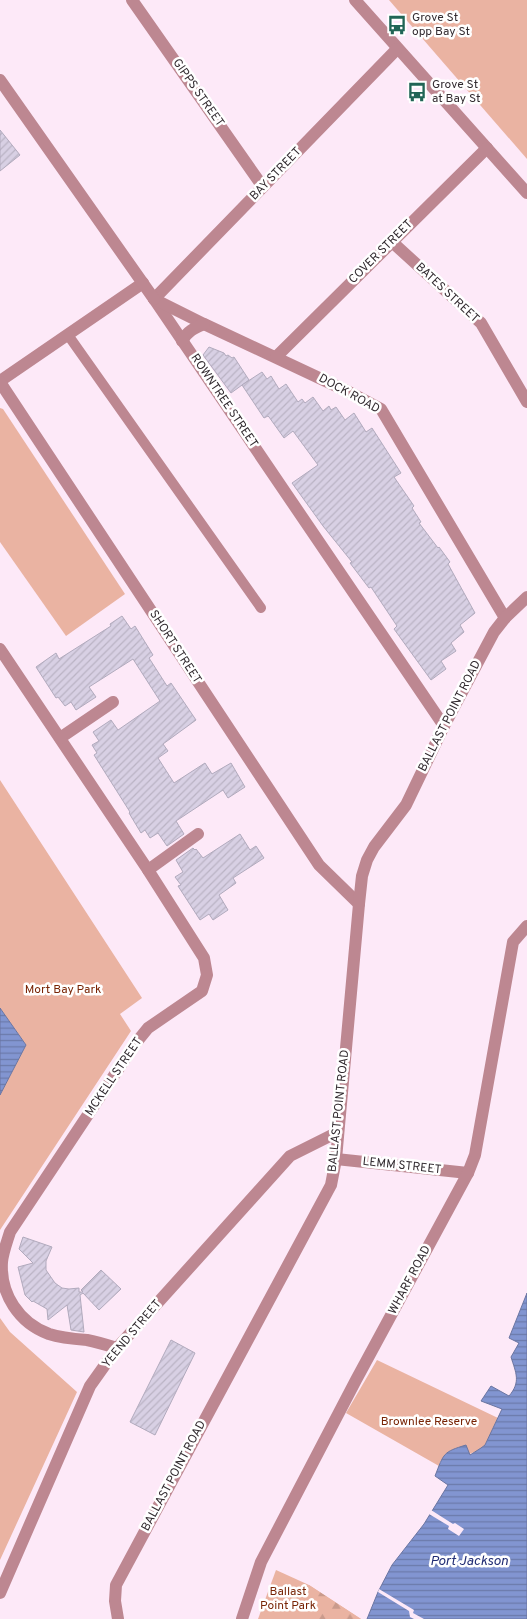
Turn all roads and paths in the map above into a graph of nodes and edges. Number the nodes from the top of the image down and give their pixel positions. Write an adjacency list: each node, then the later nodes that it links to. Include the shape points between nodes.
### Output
1 (132, 0): 6 (street, GIPPS STREET)
2 (355, 0): 3 (street)
3 (398, 49): 5 (street); 6 (street, BAY STREET)
4 (0, 80): 9 (street, ROWNTREE STREET)
5 (486, 148): 7 (street); 8 (street, COVER STREET)
6 (263, 187): 10 (street, BAY STREET)
7 (527, 192)
8 (391, 241): 14 (street, COVER STREET); 16 (street, BATES STREET, via 481,323)
9 (143, 283): 10 (street, ROWNTREE STREET); 12 (street)
10 (154, 299): 11 (street, DOCK ROAD); 13 (street, ROWNTREE STREET)
11 (204, 324): 13 (street, via 190,331); 14 (street, DOCK ROAD)
12 (68, 335): 15 (street); 18 (lane)
13 (182, 340): 22 (street, ROWNTREE STREET)
14 (276, 357): 19 (street, DOCK ROAD, via 381,409)
15 (0, 382): 26 (street, SHORT STREET, via 319,865)
16 (527, 402)
17 (527, 597): 19 (street, BALLAST POINT ROAD)
18 (261, 608)
19 (505, 618): 22 (street, BALLAST POINT ROAD, via 494,632)
20 (0, 649): 23 (street, MCKELL STREET)
21 (113, 702): 23 (street)
22 (444, 726): 26 (street, BALLAST POINT ROAD, via 406,805 367,860)
23 (60, 738): 25 (street, MCKELL STREET)
24 (198, 834): 25 (street)
25 (148, 870): 31 (street, MCKELL STREET, via 204,958 207,975 202,990 148,1028 135,1044 10,1232 2,1262 7,1296 29,1324 50,1335)
26 (359, 904): 28 (street, BALLAST POINT ROAD)
27 (527, 926): 30 (street, WHARF ROAD, via 513,942 475,1155)
28 (338, 1132): 29 (street, BALLAST POINT ROAD); 31 (street, YEEND STREET, via 290,1156)
29 (336, 1159): 30 (street, LEMM STREET); 33 (street, BALLAST POINT ROAD, via 331,1185 116,1585)
30 (468, 1174): 34 (street, WHARF ROAD, via 261,1562)
31 (117, 1348): 32 (street, YEEND STREET, via 90,1386)
32 (0, 1593)
33 (118, 1619)
34 (242, 1619)

